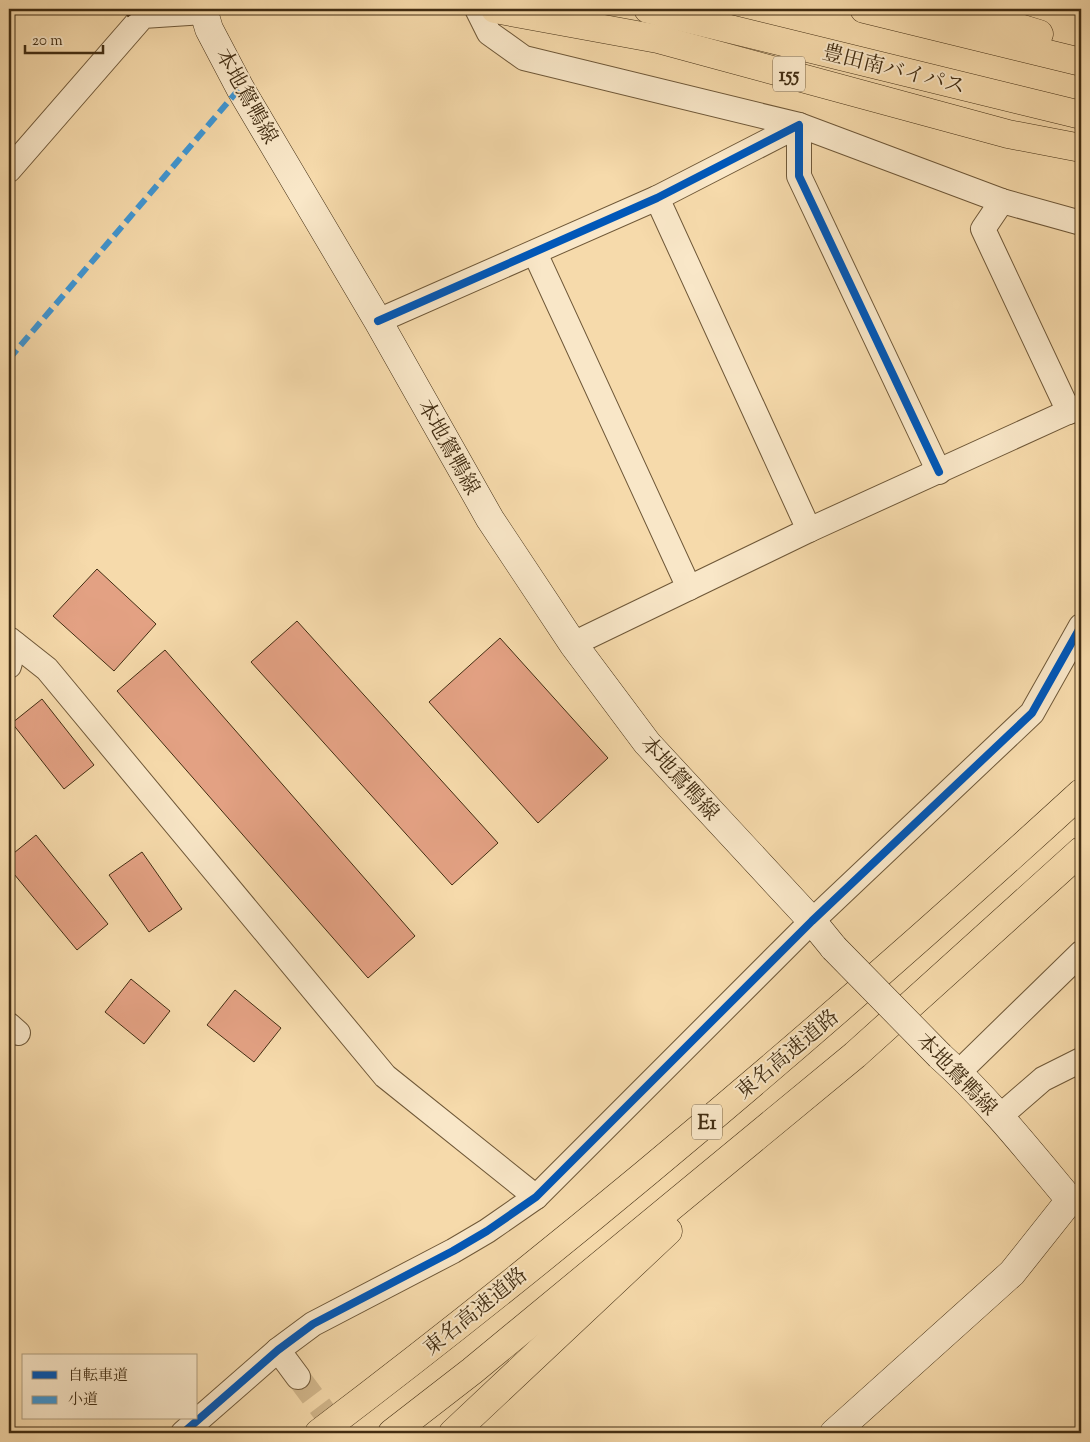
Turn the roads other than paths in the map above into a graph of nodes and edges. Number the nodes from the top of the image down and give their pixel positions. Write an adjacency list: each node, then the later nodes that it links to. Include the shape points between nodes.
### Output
1 (477, 9): 11 (street, via 489,33 524,58)
2 (495, 9): 12 (highway, 155, via 658,39 1008,134)
3 (648, 9): 10 (highway, 豊田南バイパス / 155)
4 (864, 9): 9 (highway)
5 (957, 9): 8 (highway)
6 (205, 11): 7 (street); 18 (main road, 本地鴛鴨線, via 209,29 240,88)
7 (136, 12): 13 (street)
8 (1081, 47)
9 (1081, 62)
10 (1081, 115)
11 (799, 125): 14 (street); 15 (street); 20 (street, via 799,176)
12 (1081, 148)
13 (9, 170)
14 (658, 198): 17 (street); 21 (street)
15 (1002, 201): 16 (street); 19 (street, via 983,230)
16 (1081, 222)
17 (535, 253): 18 (street); 22 (street)
18 (378, 321): 25 (main road, 本地鴛鴨線, via 490,519)
19 (1075, 409): 20 (street)
20 (939, 472): 21 (street)
21 (809, 530): 22 (street)
22 (689, 588): 25 (street)
23 (1081, 626): 29 (street, via 1032,713)
24 (12, 641): 26 (street); 35 (street, via 47,668 385,1076)
25 (573, 644): 29 (main road, 本地鴛鴨線, via 647,743)
26 (9, 666)
27 (1081, 793): 42 (highway, 東名高速道路 / E1, via 828,1020 678,1147)
28 (1081, 851): 31 (highway, 東名高速道路 / E1)
29 (812, 921): 33 (main road, 本地鴛鴨線, bridge, via 834,948); 35 (street)
30 (1081, 953): 33 (street)
31 (855, 1054): 43 (highway, 東名高速道路 / E1, via 472,1371); 44 (highway)
32 (1081, 1060): 34 (street, via 1043,1079)
33 (949, 1064): 34 (main road, 本地鴛鴨線)
34 (999, 1117): 40 (main road, 本地鴛鴨線, via 1070,1200 1012,1273)
35 (536, 1197): 36 (street, via 453,1251 313,1324)
36 (278, 1350): 37 (street); 38 (street)
37 (298, 1377)
38 (198, 1420)
39 (198, 1420): 41 (street)
40 (840, 1432)
41 (183, 1433)
42 (319, 1433)
43 (392, 1433)
44 (453, 1433)

